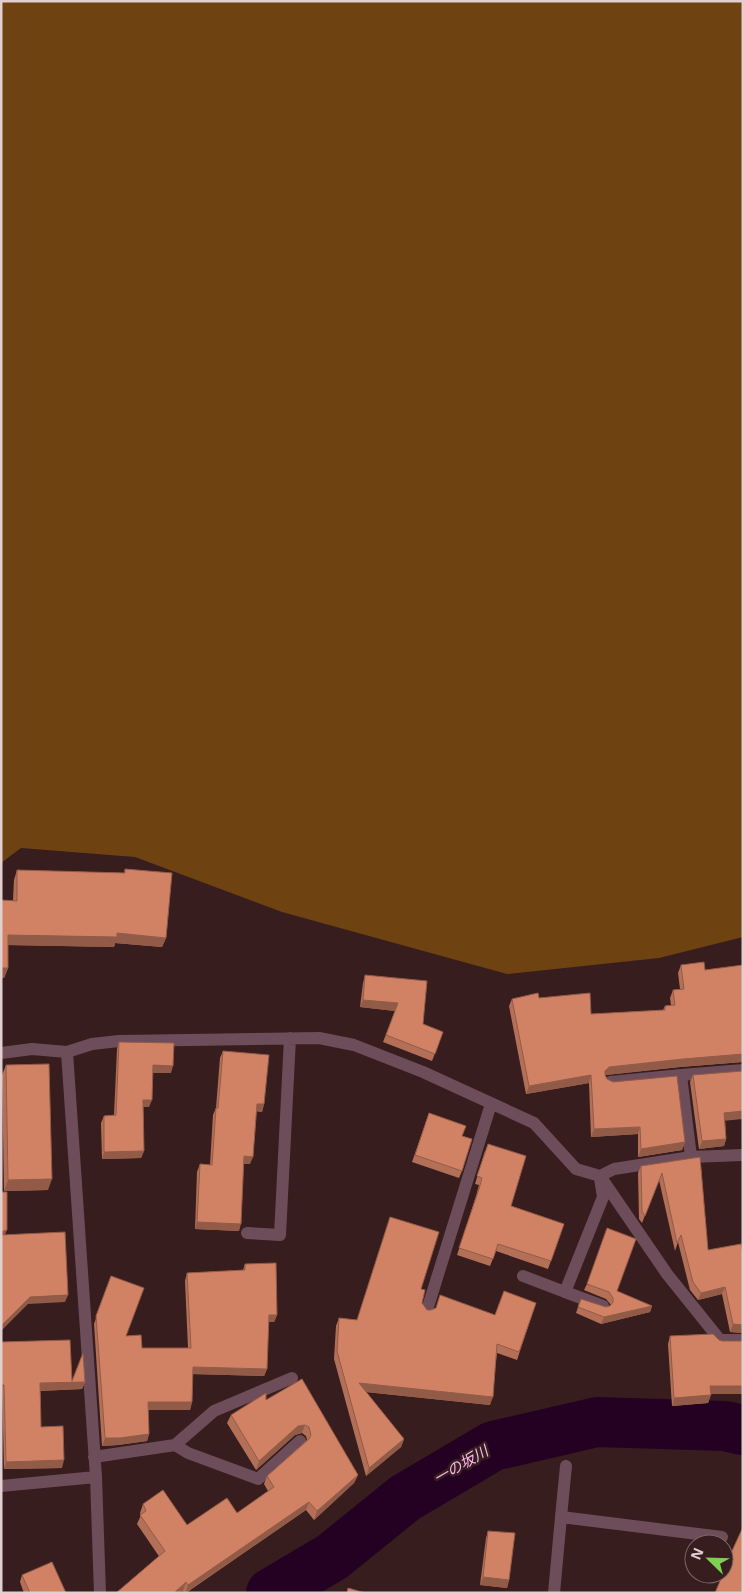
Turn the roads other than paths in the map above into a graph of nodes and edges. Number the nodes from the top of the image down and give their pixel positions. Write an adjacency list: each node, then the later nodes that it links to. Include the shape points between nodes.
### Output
1 (290, 1038): 3 (street, via 119,1041 92,1044); 7 (street, via 319,1038 354,1045); 11 (street, via 280,1235)
2 (1, 1052): 3 (street, via 32,1049)
3 (68, 1052): 20 (street)
4 (743, 1070): 5 (street)
5 (681, 1075): 6 (street); 9 (street)
6 (610, 1082)
7 (492, 1104): 10 (street, via 534,1122 576,1169); 15 (street)
8 (743, 1155): 9 (street)
9 (691, 1157): 10 (street, via 614,1169)
10 (600, 1176): 13 (street, via 603,1198); 16 (street, via 667,1274 720,1340)
11 (247, 1234)
12 (522, 1276): 13 (street)
13 (565, 1292): 14 (street)
14 (603, 1306)
15 (428, 1310)
16 (743, 1340)
17 (292, 1378): 19 (street, via 214,1411)
18 (300, 1441): 19 (street, via 258,1479 188,1453)
19 (174, 1444): 20 (street)
20 (94, 1457): 22 (street)
21 (566, 1466): 24 (street)
22 (96, 1477): 23 (street); 26 (street)
23 (1, 1486)
24 (561, 1517): 25 (street); 27 (street)
25 (698, 1534)
26 (100, 1593)
27 (554, 1593)

